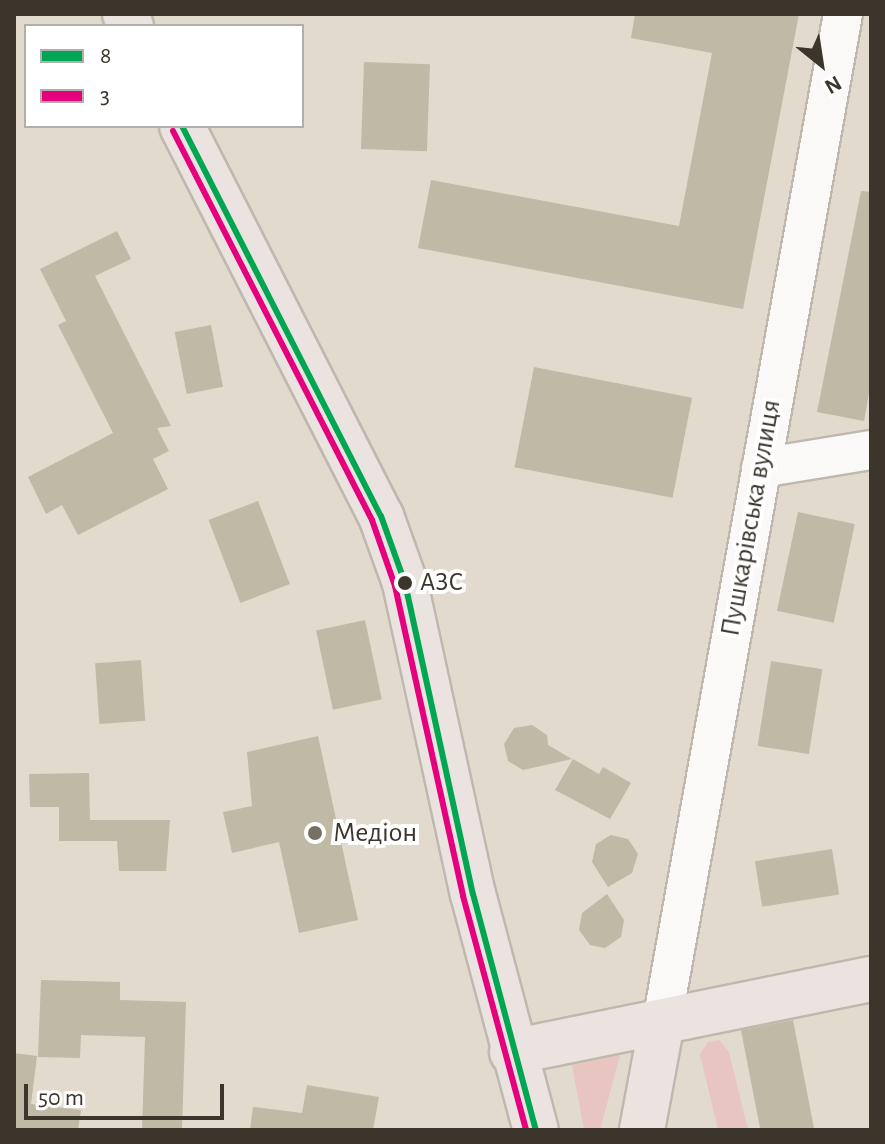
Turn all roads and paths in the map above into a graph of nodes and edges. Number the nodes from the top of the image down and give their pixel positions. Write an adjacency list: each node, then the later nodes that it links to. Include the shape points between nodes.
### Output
1 (843, 14): 4 (street, Пушкарівська вулиця)
2 (183, 128): 7 (main road, via 390,543 405,583)
3 (871, 450): 4 (street)
4 (761, 468): 6 (street, Пушкарівська вулиця)
5 (871, 979): 6 (main road)
6 (662, 1022): 7 (main road); 9 (main road)
7 (512, 1052): 8 (main road)
8 (536, 1130)
9 (642, 1130)

